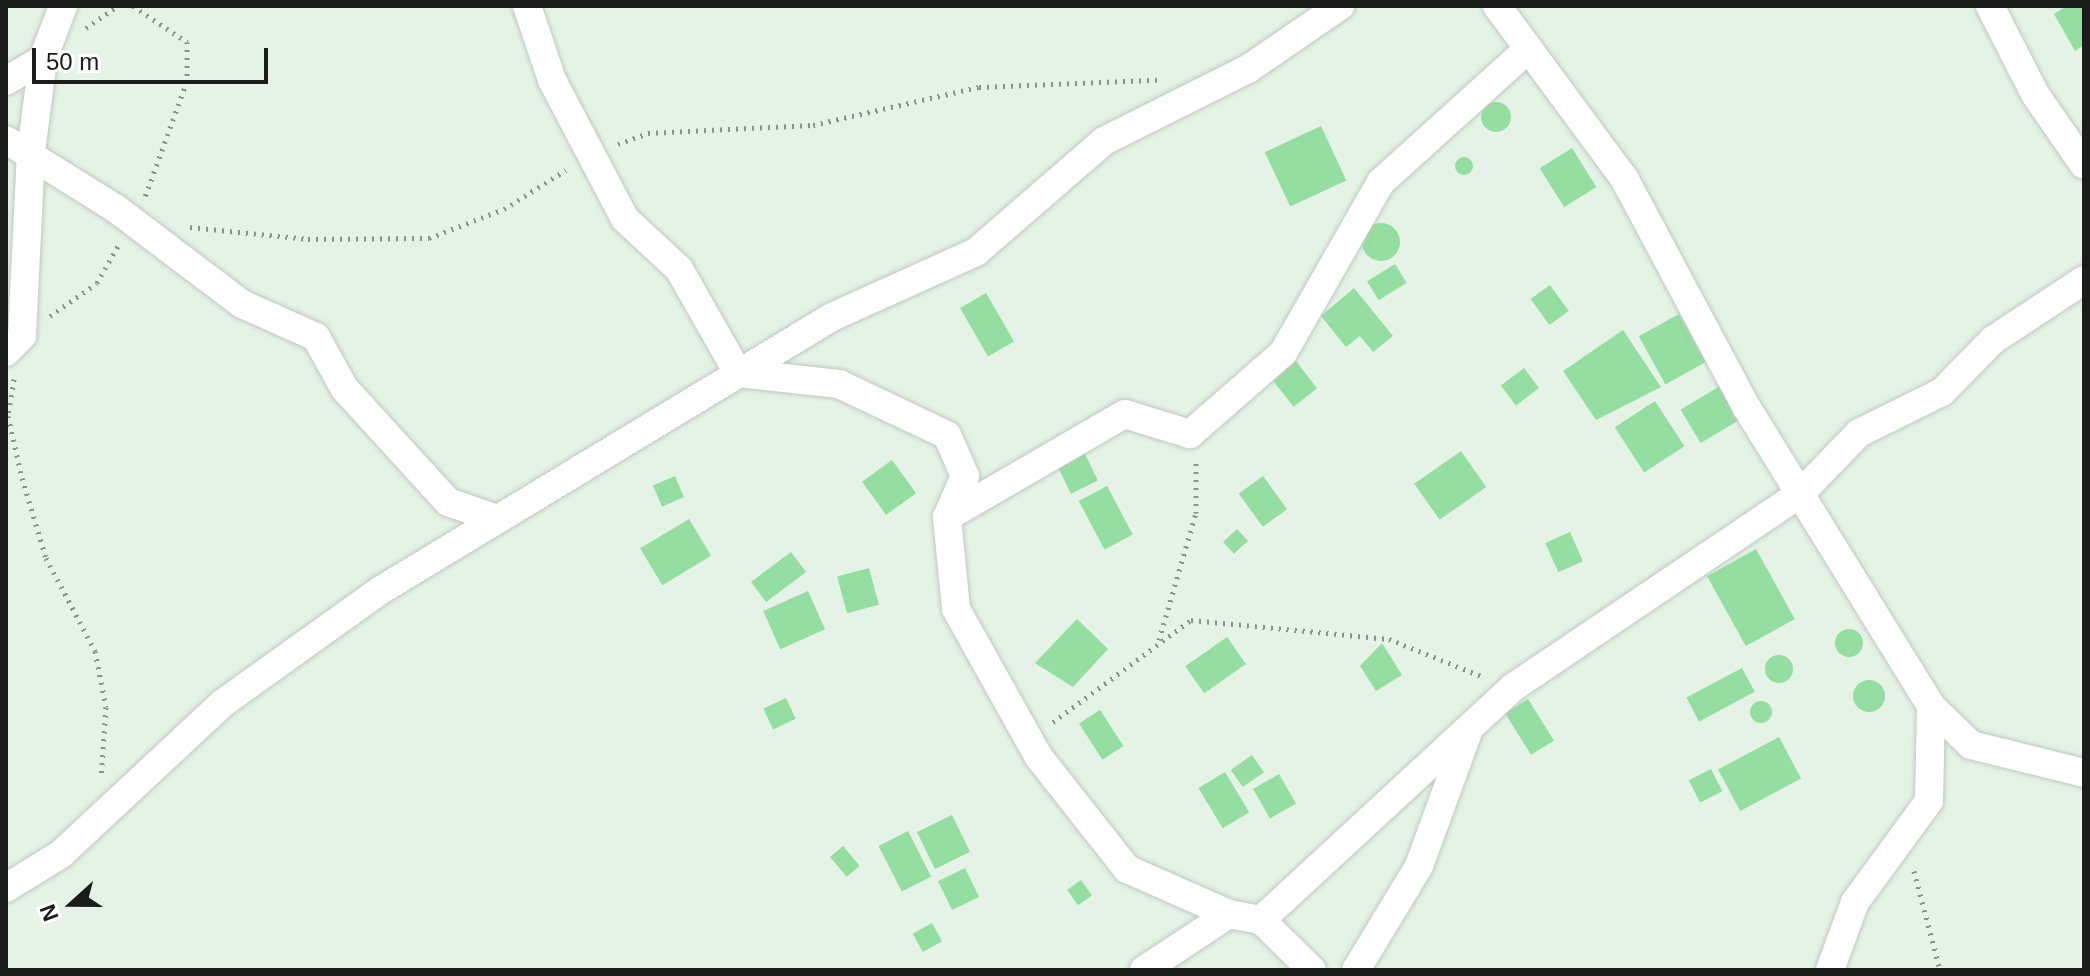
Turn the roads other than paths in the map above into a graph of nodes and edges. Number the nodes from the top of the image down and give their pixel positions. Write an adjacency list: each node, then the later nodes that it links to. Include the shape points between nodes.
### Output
1 (63, 6): 7 (street)
2 (527, 6): 13 (street, via 552,80 625,219 679,269)
3 (1340, 6): 13 (street, via 1248,69 1104,141 976,252 832,317)
4 (1497, 6): 6 (street)
5 (1990, 6): 10 (street, via 2035,94)
6 (1528, 49): 14 (street, via 1624,178 1747,408); 15 (street, via 1381,182 1283,353 1190,434 1125,414)
7 (43, 59): 8 (street); 9 (street)
8 (6, 81)
9 (18, 146): 12 (street); 16 (street, via 242,304 316,337 344,388 448,502)
10 (2084, 165)
11 (2084, 280): 14 (street, via 1993,340 1942,392 1859,433)
12 (14, 344)
13 (738, 373): 15 (street, via 839,384 947,435 965,476); 16 (street)
14 (1801, 493): 17 (street); 18 (street, via 1512,688)
15 (947, 517): 21 (street, via 956,609 1038,756 1127,869)
16 (497, 519): 20 (street, via 369,598 223,703 97,823)
17 (1931, 706): 19 (street, via 1971,745); 26 (street, via 1929,801 1855,902)
18 (1470, 724): 22 (street); 25 (street, via 1419,866)
19 (2084, 773)
20 (6, 888)
21 (1229, 914): 22 (street); 23 (street)
22 (1261, 920): 24 (street)
23 (1144, 970)
24 (1312, 970)
25 (1356, 970)
26 (1830, 970)

